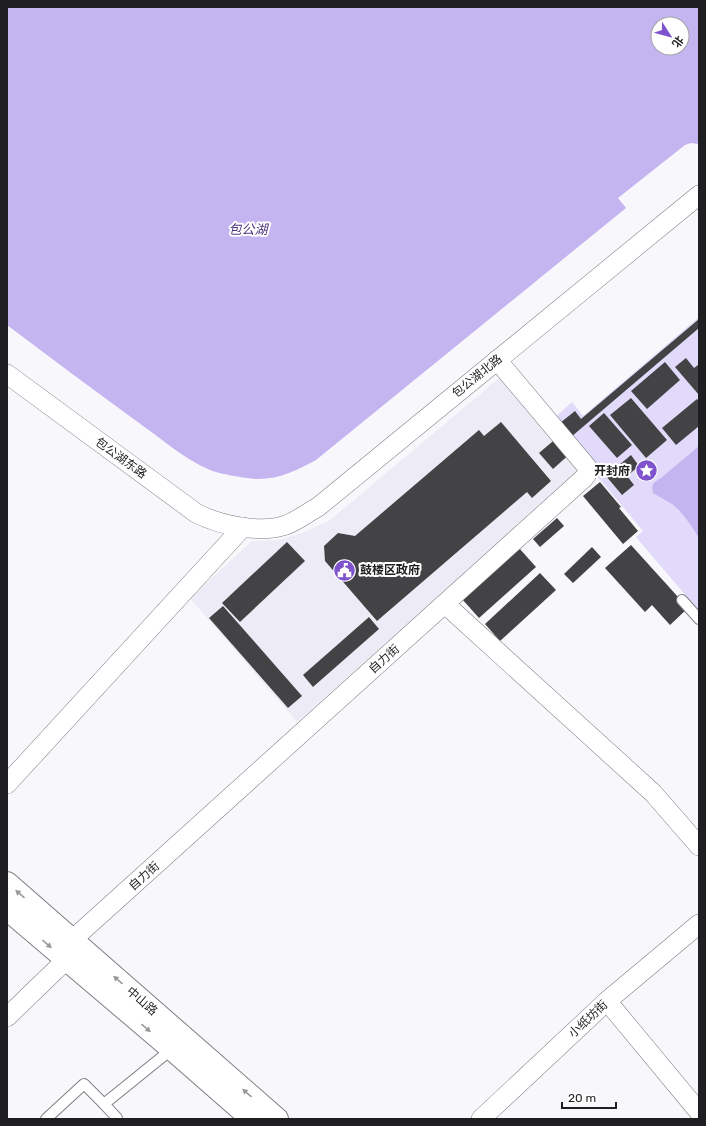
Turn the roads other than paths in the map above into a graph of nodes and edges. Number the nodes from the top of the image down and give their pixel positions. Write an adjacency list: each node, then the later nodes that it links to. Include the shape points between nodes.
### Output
1 (699, 195): 2 (street, 包公湖北路)
2 (497, 360): 4 (street, 包公湖北路, via 318,507 284,526 263,529); 6 (street, 自力街, via 586,467 587,474)
3 (7, 374): 4 (street, 包公湖东路, via 196,513 216,522)
4 (243, 527): 8 (street)
5 (682, 600): 7 (lane)
6 (445, 604): 9 (street, via 653,793); 13 (street, 自力街)
7 (699, 619)
8 (7, 784)
9 (699, 846)
10 (7, 883): 13 (main road, 中山路, one-way to 10)
11 (7, 909): 13 (main road, 中山路, one-way to 13)
12 (699, 924): 14 (street, 小纸坊街)
13 (69, 950): 15 (street, 自力街); 16 (main road, 中山路, one-way to 16); 22 (main road, 中山路, one-way to 13)
14 (607, 1001): 18 (street); 23 (street, 小纸坊街)
15 (7, 1017)
16 (172, 1049): 17 (lane); 21 (main road, 中山路)
17 (104, 1104): 19 (lane, via 84,1084); 20 (lane)
18 (699, 1112)
19 (46, 1119)
20 (116, 1119)
21 (252, 1119)
22 (277, 1119)
23 (481, 1119)

